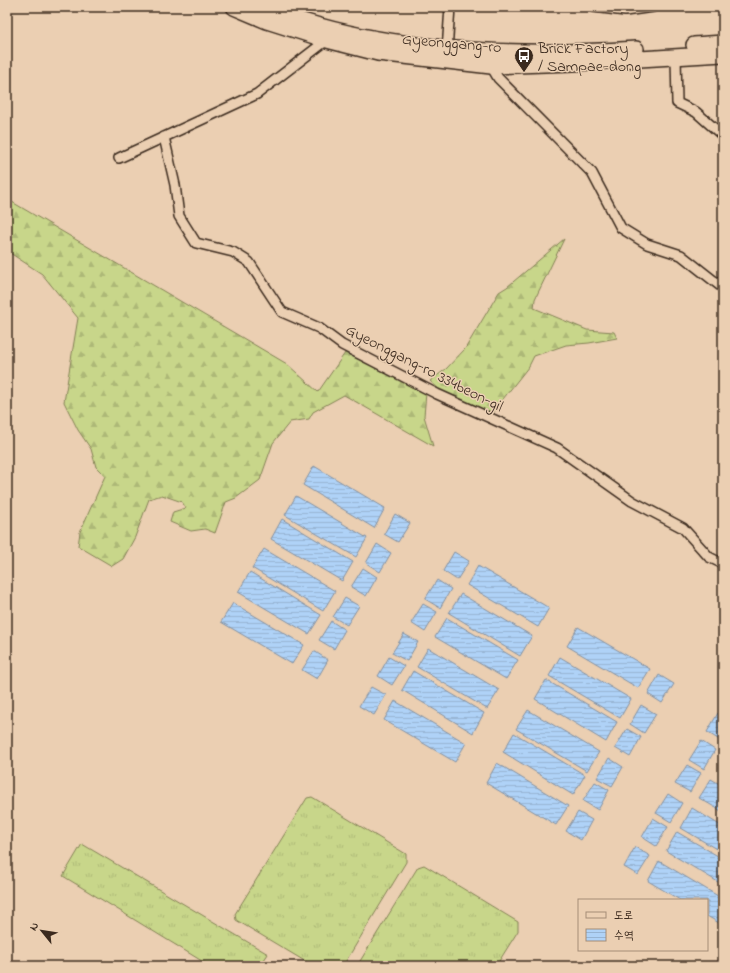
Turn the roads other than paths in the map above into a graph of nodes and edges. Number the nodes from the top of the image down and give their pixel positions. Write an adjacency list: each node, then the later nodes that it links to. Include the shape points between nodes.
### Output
1 (234, 7): 6 (main road, Gyeonggang-ro)
2 (264, 7): 8 (main road, Gyeonggang-ro, via 339,32)
3 (450, 7): 8 (street)
4 (594, 7): 5 (street, via 625,11)
5 (653, 7)
6 (327, 40): 8 (main road, Gyeonggang-ro, via 378,53); 13 (street, via 257,94)
7 (723, 43): 8 (main road, Gyeonggang-ro, via 626,50)
8 (447, 54): 11 (main road, Gyeonggang-ro)
9 (723, 54): 10 (main road, Gyeonggang-ro)
10 (676, 57): 11 (main road, Gyeonggang-ro); 12 (street, via 677,103 696,112)
11 (491, 66): 15 (street, via 498,78 592,173 621,228 647,244 681,255)
12 (723, 136)
13 (164, 137): 14 (street); 16 (street, Gyeonggang-ro 334beon-gil, via 179,216 196,243 233,252 249,262 282,312 319,328 342,345 437,394 557,448 632,501 683,528 709,557)
14 (118, 158)
15 (723, 288)
16 (723, 564)

